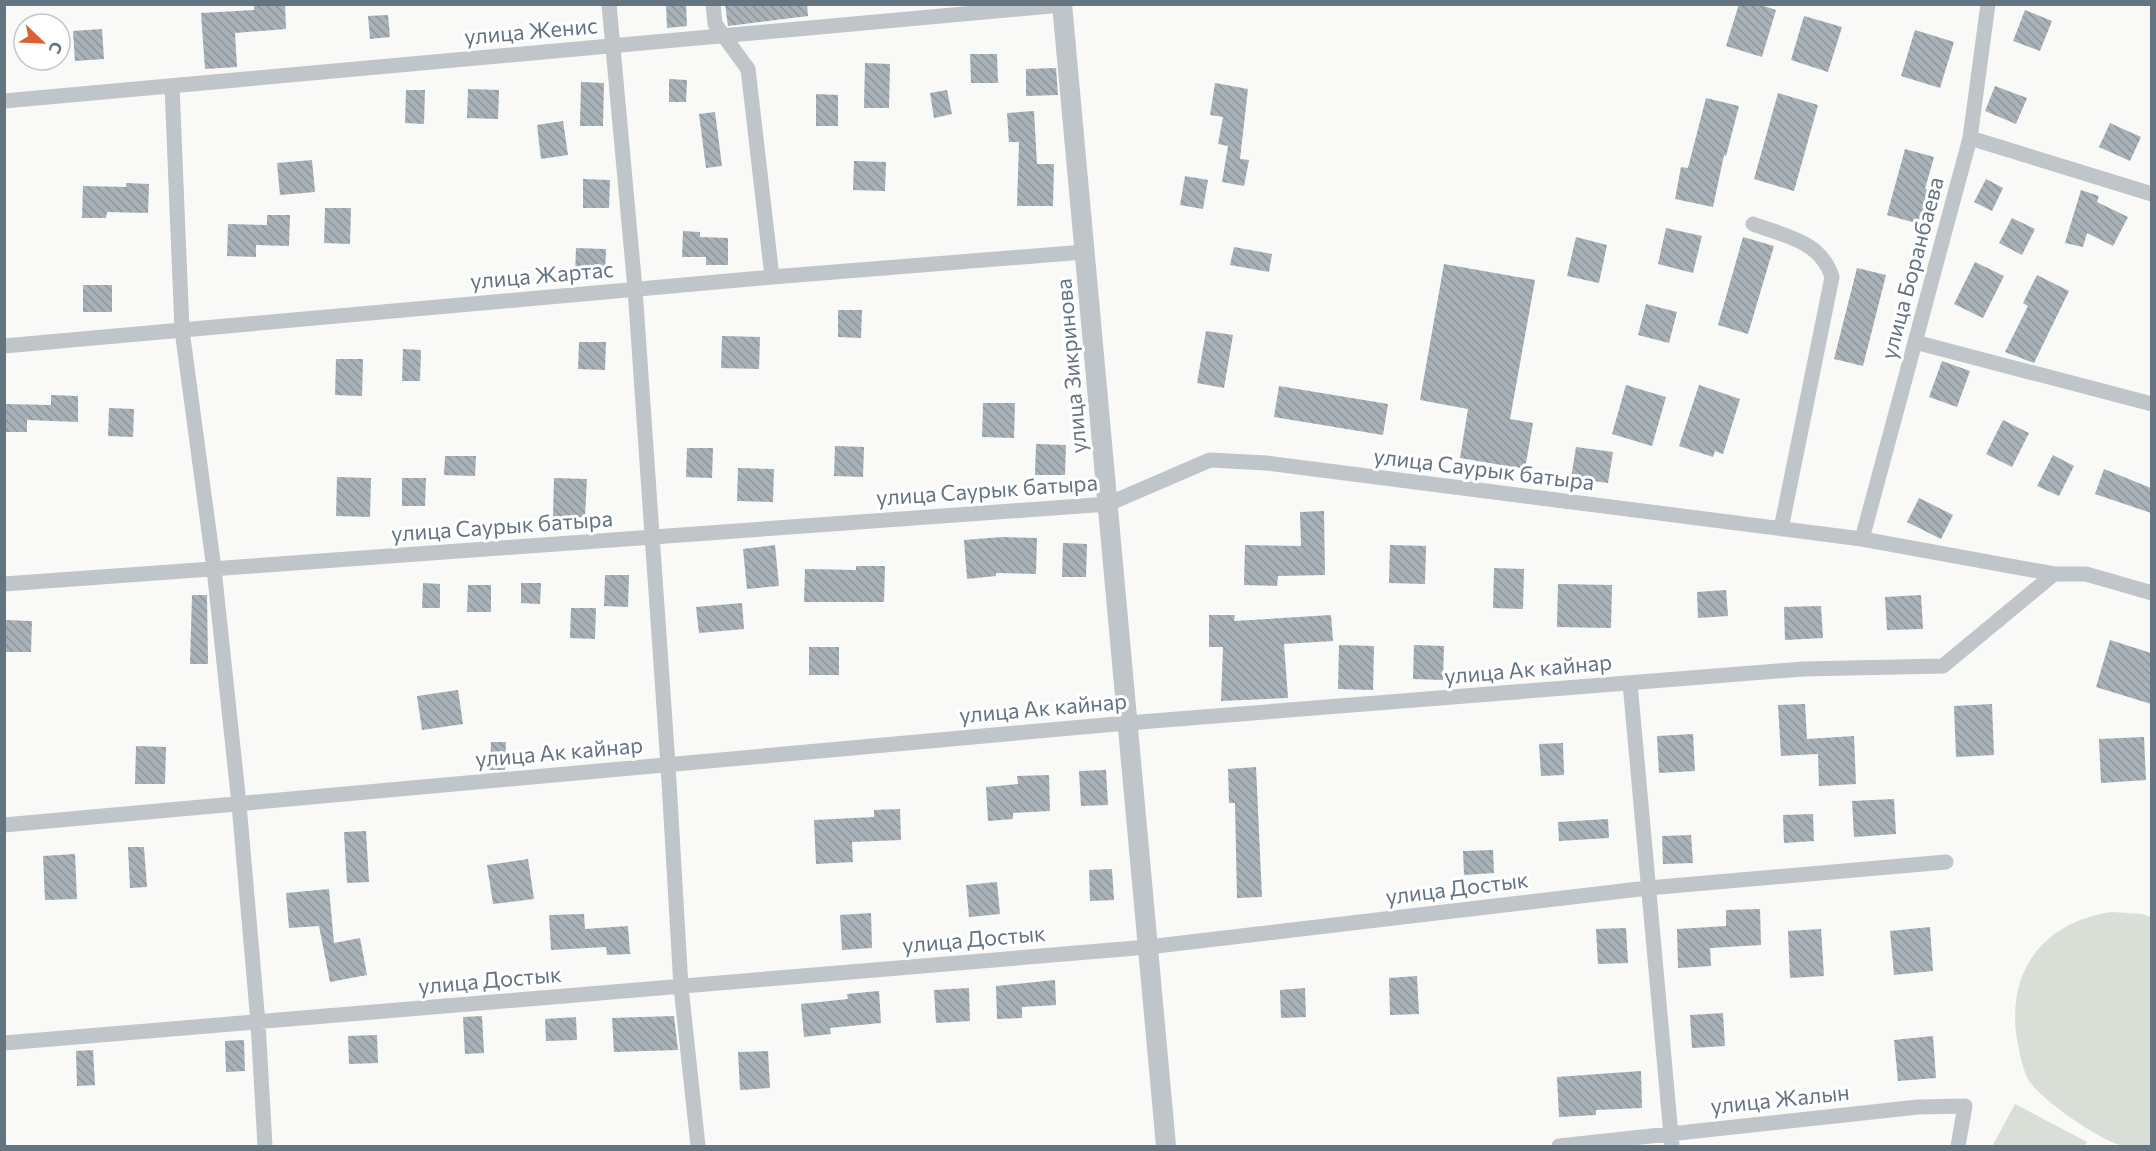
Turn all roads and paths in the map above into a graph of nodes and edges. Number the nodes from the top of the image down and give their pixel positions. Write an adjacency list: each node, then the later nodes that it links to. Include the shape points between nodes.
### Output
1 (609, 4): 6 (street)
2 (713, 4): 5 (street, via 715,24)
3 (1988, 4): 9 (street, улица Боранбаева)
4 (1062, 5): 5 (street, улица Женис); 12 (street, улица Зикринова)
5 (724, 36): 6 (street, улица Женис); 13 (street, via 748,69)
6 (613, 46): 7 (street, улица Женис); 14 (street)
7 (172, 86): 8 (street, улица Женис); 15 (street)
8 (4, 101)
9 (1970, 138): 10 (street); 16 (street, улица Боранбаева)
10 (2151, 194)
11 (1753, 224): 20 (street, via 1810,245 1827,263 1832,277)
12 (1084, 252): 13 (street, улица Жартас); 19 (street, улица Зикринова)
13 (772, 277): 14 (street, улица Жартас)
14 (635, 289): 15 (street, улица Жартас); 21 (street)
15 (182, 330): 17 (street, улица Жартас); 23 (street)
16 (1915, 342): 18 (street); 22 (street, улица Боранбаева)
17 (4, 346)
18 (2151, 404)
19 (1108, 504): 20 (street, улица Саурык батыра, via 1210,460 1266,463); 21 (street, улица Саурык батыра); 29 (street, улица Зикринова)
20 (1781, 529): 22 (street, улица Саурык батыра)
21 (652, 537): 23 (street, улица Саурык батыра); 30 (street)
22 (1862, 539): 24 (street, улица Саурык батыра)
23 (214, 569): 25 (street, улица Саурык батыра); 31 (street)
24 (2060, 575): 26 (street, улица Саурык батыра, via 2086,574); 27 (street, улица Саурык батыра); 28 (street, улица Ак кайнар, via 1943,666 1803,669)
25 (4, 584)
26 (2151, 593)
27 (2151, 603)
28 (1630, 683): 29 (street, улица Ак кайнар); 34 (street)
29 (1127, 723): 30 (street, улица Ак кайнар); 35 (street, улица Зикринова)
30 (669, 765): 31 (street, улица Ак кайнар); 36 (street)
31 (239, 804): 32 (street, улица Ак кайнар); 37 (street)
32 (4, 825)
33 (1946, 862): 34 (street, улица Достык)
34 (1648, 888): 35 (street, улица Достык); 39 (street)
35 (1148, 947): 36 (street, улица Достык); 42 (street, улица Зикринова)
36 (681, 987): 37 (street, улица Достык); 41 (street)
37 (258, 1023): 38 (street, улица Достык); 40 (street)
38 (4, 1043)
39 (1672, 1140): 43 (street, улица Жалын); 44 (street, улица Жалын, via 1918,1107 1965,1106)
40 (265, 1146)
41 (698, 1146)
42 (1167, 1146)
43 (1559, 1146)
44 (1958, 1146)

